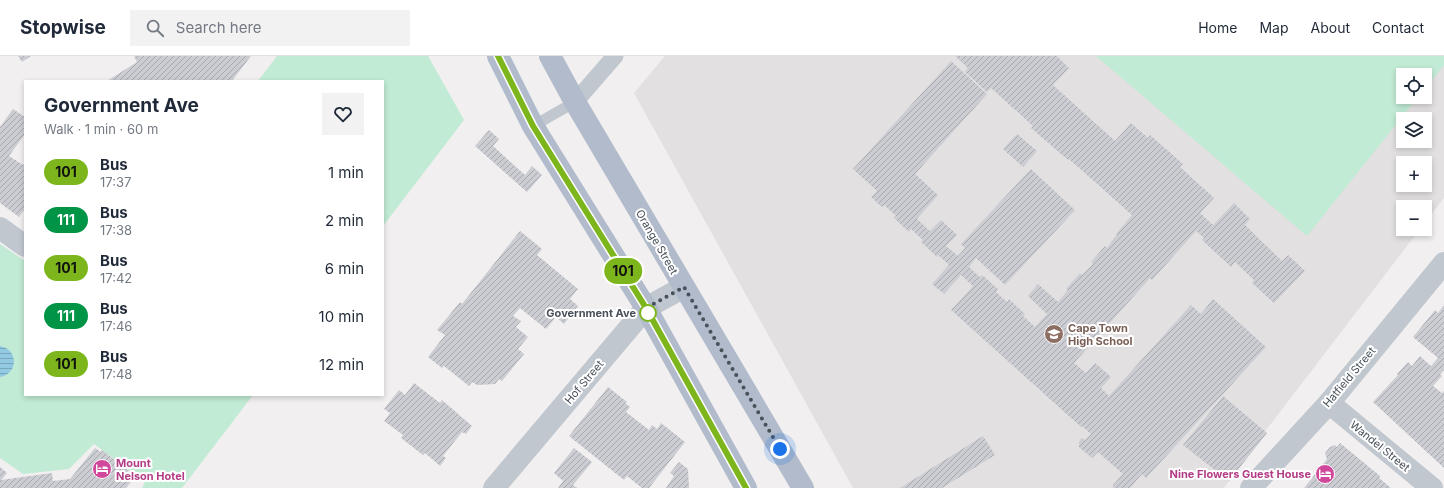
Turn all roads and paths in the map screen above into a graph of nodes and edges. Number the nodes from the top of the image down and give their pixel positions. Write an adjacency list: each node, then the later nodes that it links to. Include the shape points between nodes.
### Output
1 (498, 56): 5 (main road)
2 (550, 56): 4 (main road, Orange Street)
3 (615, 56): 4 (street)
4 (575, 102): 5 (lane); 9 (main road, Orange Street)
5 (533, 126): 10 (main road)
6 (0, 228): 7 (street)
7 (24, 245)
8 (1444, 263): 11 (street, Hatfield Street)
9 (684, 287): 10 (street, Hof Street); 14 (main road, Orange Street)
10 (646, 308): 12 (street, Hof Street); 13 (main road)
11 (1328, 403): 15 (street, Hatfield Street); 16 (street, Wandel Street)
12 (494, 488)
13 (746, 488)
14 (803, 488)
15 (1251, 488)
16 (1432, 488)

